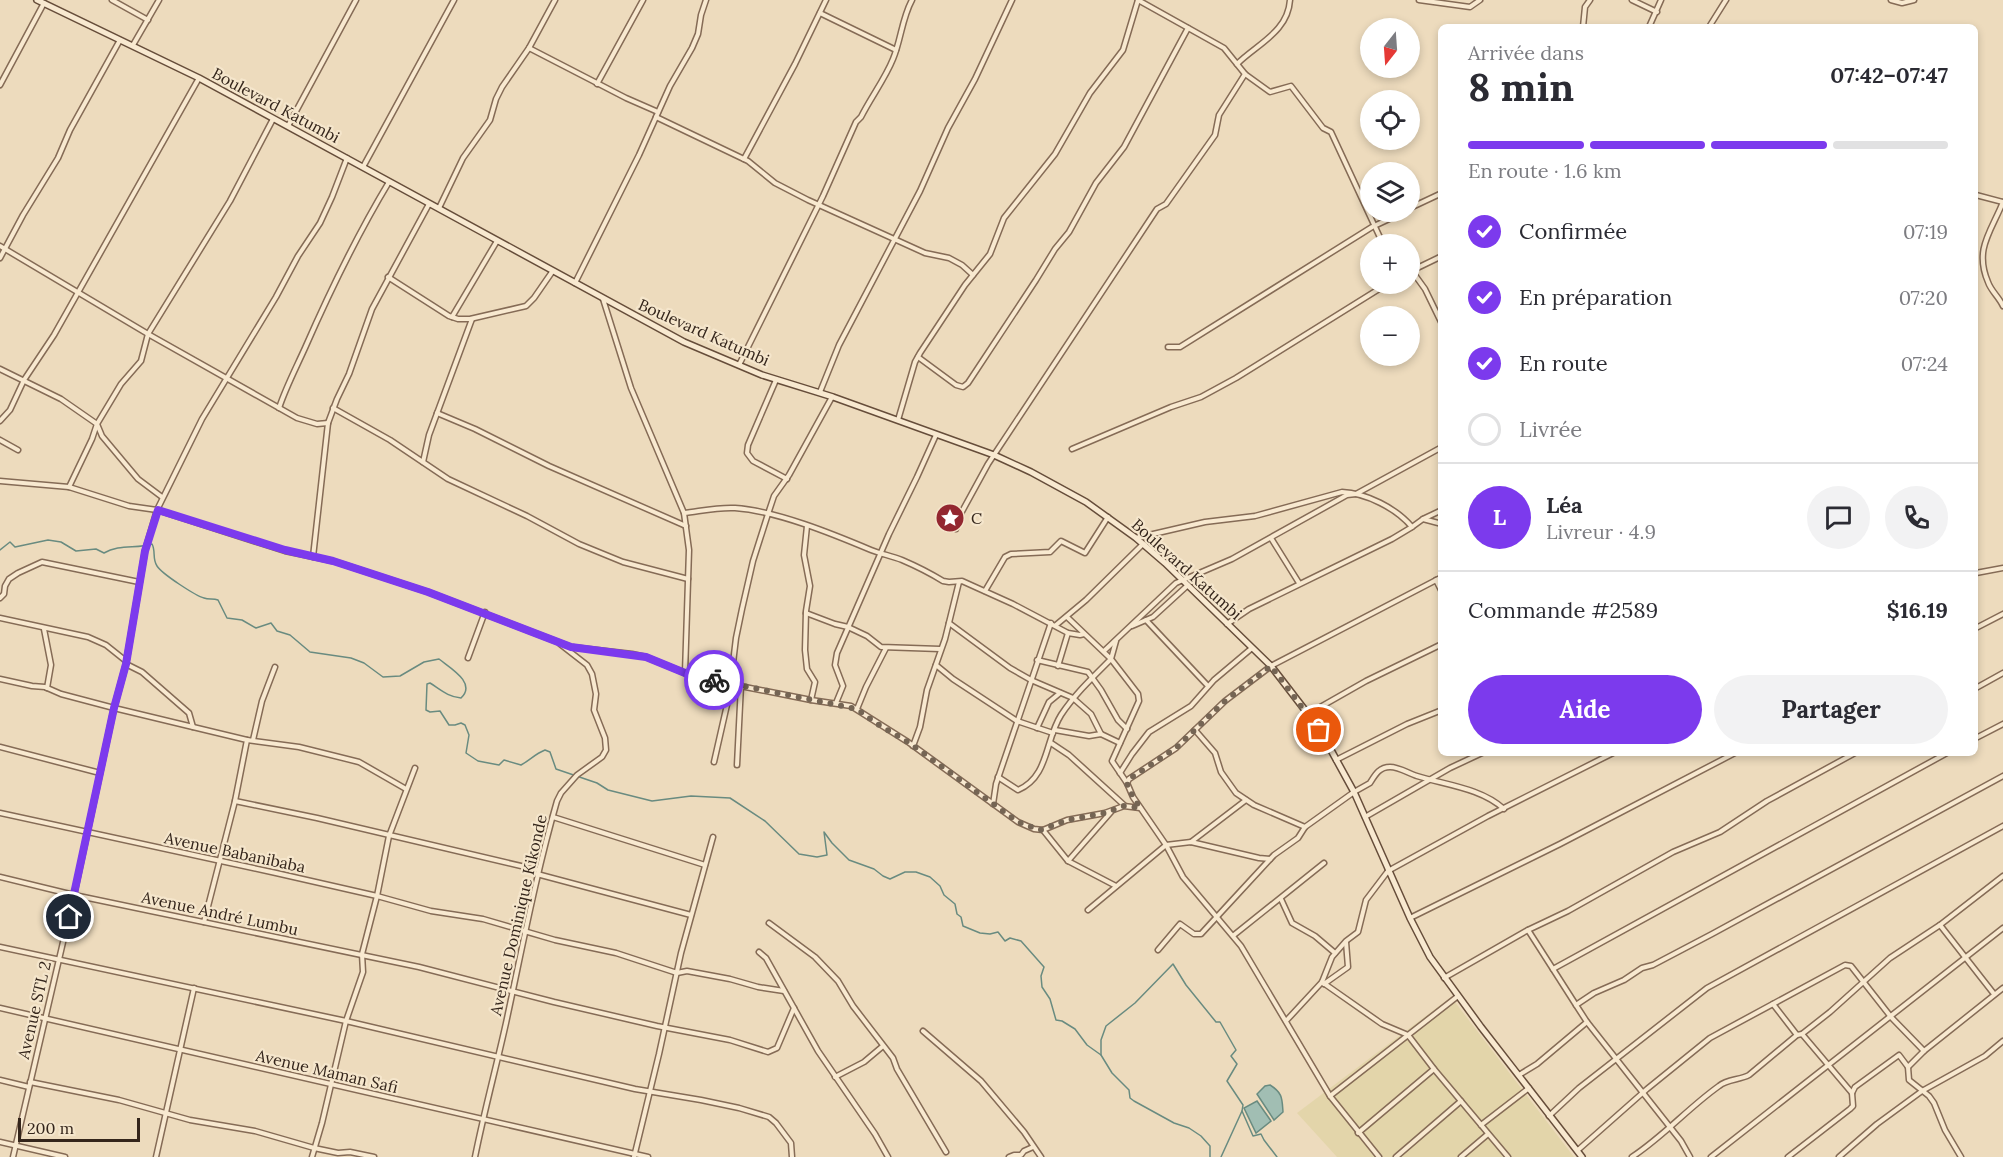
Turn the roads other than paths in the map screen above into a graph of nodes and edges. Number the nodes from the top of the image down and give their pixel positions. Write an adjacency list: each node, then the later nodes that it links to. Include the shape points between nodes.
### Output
1 (37, 0): 22 (street, Boulevard Katumbi)
2 (112, 0): 25 (street)
3 (159, 0): 25 (street)
4 (356, 0): 42 (street)
5 (454, 0): 45 (street)
6 (555, 0): 32 (street)
7 (643, 0): 37 (street)
8 (706, 0): 39 (street, via 692,48)
9 (825, 0): 24 (street)
10 (912, 0): 33 (street)
11 (1012, 0): 57 (street)
12 (1138, 0): 29 (street); 65 (street, via 1123,50 1090,93 1055,154 1004,218 990,254)
13 (1290, 0): 34 (street, via 1289,12 1274,35)
14 (1419, 0): 15 (street, via 1470,7)
15 (1480, 0)
16 (1590, 0): 26 (street)
17 (1632, 0): 23 (street)
18 (1661, 0): 23 (street)
19 (1726, 0): 28 (street)
20 (1891, 0): 21 (street)
21 (1914, 0)
22 (44, 3): 30 (street, Boulevard Katumbi); 38 (street)
23 (1657, 12): 27 (street)
24 (820, 13): 33 (street); 44 (street)
25 (148, 20): 31 (street)
26 (1583, 24)
27 (1651, 24)
28 (1711, 24)
29 (1188, 28): 34 (street, via 1224,48); 78 (street, via 1124,147 1096,183 968,383 963,387 956,385)
30 (120, 40): 31 (street, Boulevard Katumbi); 60 (street)
31 (133, 45): 36 (street, Boulevard Katumbi)
32 (529, 48): 37 (street); 53 (street, via 502,87 490,120 464,158)
33 (896, 50): 52 (street, via 887,73 856,122)
34 (1237, 64): 35 (street)
35 (1245, 74): 55 (street, via 1270,92 1291,86 1323,128 1331,132); 98 (street, via 1219,116 1215,135 1166,204 1157,209)
36 (200, 78): 41 (street, Boulevard Katumbi); 69 (street)
37 (597, 84): 39 (street)
38 (0, 85)
39 (658, 112): 40 (street)
40 (656, 117): 44 (street); 68 (street)
41 (273, 119): 42 (street, Boulevard Katumbi); 76 (street, via 230,201)
42 (288, 126): 43 (street, Boulevard Katumbi)
43 (346, 158): 45 (street, Boulevard Katumbi); 81 (street, via 320,223)
44 (744, 159): 52 (street, via 775,183)
45 (363, 167): 46 (street, Boulevard Katumbi)
46 (389, 182): 51 (street, Boulevard Katumbi); 86 (street, via 338,278)
47 (1438, 195): 50 (street)
48 (1978, 196): 49 (street)
49 (2003, 202): 72 (street, via 1992,222 1982,256 1989,286)
50 (1420, 203)
51 (429, 204): 53 (street, Boulevard Katumbi); 66 (street)
52 (819, 204): 57 (street); 79 (street)
53 (439, 208): 58 (street, Boulevard Katumbi)
54 (1383, 222): 55 (street)
55 (1374, 226): 56 (street); 77 (street, via 1180,347)
56 (1378, 234)
57 (894, 238): 65 (street, via 925,253 949,258); 84 (street, via 844,335)
58 (498, 240): 64 (street, Boulevard Katumbi); 74 (street)
59 (0, 246): 60 (street)
60 (6, 250): 61 (street); 69 (street)
61 (0, 258)
62 (1438, 258): 63 (street)
63 (1420, 267)
64 (552, 272): 68 (street, Boulevard Katumbi); 75 (street, via 526,306)
65 (972, 275): 78 (street)
66 (388, 277): 74 (street); 87 (street)
67 (1420, 283): 73 (street)
68 (574, 284): 71 (street, Boulevard Katumbi)
69 (79, 292): 76 (street); 83 (street)
70 (1371, 294): 95 (street, via 1201,397)
71 (603, 299): 79 (street, Boulevard Katumbi); 107 (street, via 631,388)
72 (2003, 306)
73 (1438, 314)
74 (452, 317): 75 (street)
75 (472, 319): 88 (street)
76 (148, 334): 81 (street); 92 (street, via 141,362 121,384)
77 (1168, 347)
78 (918, 357): 89 (street)
79 (739, 365): 82 (street, Boulevard Katumbi)
80 (0, 369): 83 (street)
81 (227, 378): 86 (street); 104 (street)
82 (777, 379): 84 (street, Boulevard Katumbi); 100 (street, via 747,453 753,461)
83 (24, 380): 90 (street, via 10,410); 92 (street)
84 (820, 393): 85 (street, Boulevard Katumbi)
85 (832, 396): 89 (street, Boulevard Katumbi); 100 (street)
86 (279, 408): 91 (street, via 297,418)
87 (333, 408): 91 (street); 99 (street)
88 (437, 413): 99 (street); 112 (street)
89 (898, 420): 93 (street, Boulevard Katumbi)
90 (0, 421)
91 (328, 423): 120 (street)
92 (97, 424): 102 (street); 104 (street, via 102,436 138,479)
93 (936, 435): 98 (street, Boulevard Katumbi); 119 (street)
94 (0, 440): 97 (street)
95 (1072, 449)
96 (1438, 449): 103 (street)
97 (18, 450)
98 (994, 455): 109 (street, Boulevard Katumbi, via 1049,481); 115 (street)
99 (423, 462): 123 (street, via 448,479 585,547 623,562)
100 (787, 479): 108 (street, via 774,496)
101 (0, 481): 102 (street)
102 (69, 486): 105 (street, via 129,506)
103 (1356, 494): 114 (street, via 1405,518); 116 (street, via 1342,492 1255,516 1205,522); 117 (street, via 1347,495)
104 (162, 498): 105 (street)
105 (158, 510): 120 (street); 126 (street, Avenue STL 2)
106 (1438, 512): 110 (street)
107 (684, 513): 108 (street, via 733,508); 112 (street)
108 (768, 514): 113 (street); 171 (street, via 742,609)
109 (1108, 517): 116 (street, Boulevard Katumbi); 131 (street, via 1085,553 1061,541 1050,552 1011,554 1001,563)
110 (1423, 519): 111 (street); 114 (street)
111 (1438, 524)
112 (686, 526): 123 (street)
113 (807, 526): 119 (street); 134 (street, via 804,555 810,586)
114 (1412, 527): 128 (street)
115 (956, 529)
116 (1136, 538): 118 (street, Boulevard Katumbi)
117 (1271, 538): 124 (street); 128 (street)
118 (1143, 544): 124 (street, Boulevard Katumbi); 137 (street)
119 (882, 554): 127 (street, via 903,560 943,581); 144 (street)
120 (313, 557): 133 (street)
121 (2003, 568): 122 (street)
122 (1978, 573)
123 (688, 579): 166 (street)
124 (1182, 580): 130 (street, Boulevard Katumbi); 146 (street)
125 (1436, 580): 129 (street); 164 (street)
126 (139, 582): 132 (street, via 42,562 9,579); 161 (street, Avenue STL 2)
127 (959, 582): 131 (street); 139 (street)
128 (1299, 584): 141 (street)
129 (1438, 584)
130 (1189, 585): 138 (street); 141 (street, Boulevard Katumbi)
131 (985, 591): 140 (street)
132 (0, 598)
133 (485, 612): 151 (street); 158 (street)
134 (806, 613): 144 (street); 178 (street, via 807,669 815,682)
135 (2003, 614): 145 (street)
136 (0, 618): 143 (street)
137 (1066, 618): 142 (street); 149 (street)
138 (1146, 620): 146 (street); 173 (street)
139 (949, 623): 156 (street); 170 (street)
140 (1051, 623): 142 (street); 160 (street)
141 (1227, 624): 155 (street, Boulevard Katumbi)
142 (1056, 625): 148 (street)
143 (35, 627): 147 (street); 150 (street)
144 (848, 627): 154 (street); 179 (street, via 836,658 843,686)
145 (1978, 627)
146 (1128, 628): 152 (street)
147 (44, 629): 150 (street); 161 (street, via 98,640)
148 (1068, 633): 149 (street); 163 (street)
149 (1084, 634): 157 (street)
150 (45, 636): 175 (street, via 51,665)
151 (554, 640): 166 (street, via 581,649 646,657); 223 (street, Avenue Dominique Kikonde, via 587,665 592,674 594,710 606,750 561,793)
152 (1116, 641): 157 (street); 159 (street)
153 (1438, 646): 183 (street)
154 (886, 648): 156 (street); 181 (street)
155 (1252, 648): 164 (street, Boulevard Katumbi); 173 (street)
156 (941, 649): 162 (street)
157 (1104, 651): 159 (street)
158 (468, 658)
159 (1111, 659): 168 (street); 188 (street, via 1138,694 1137,708)
160 (1037, 660): 163 (street); 170 (street)
161 (126, 663): 180 (street, Avenue STL 2); 186 (street, via 189,713)
162 (936, 665): 184 (street); 196 (street)
163 (1058, 666): 168 (street, via 1086,671)
164 (1271, 666): 183 (street, Boulevard Katumbi); 189 (street)
165 (275, 667): 193 (street)
166 (685, 673): 171 (street)
167 (2003, 673): 174 (street)
168 (1092, 677): 177 (street); 188 (street)
169 (0, 679): 175 (street)
170 (1031, 680): 176 (street); 184 (street)
171 (731, 683): 172 (street); 204 (street)
172 (741, 685): 178 (street); 205 (street)
173 (1208, 686): 207 (street, via 1191,706 1149,732)
174 (1978, 687)
175 (47, 688): 180 (street)
176 (1060, 693): 177 (street); 187 (street, via 1050,702)
177 (1073, 698): 190 (street); 191 (street, via 1091,714)
178 (811, 700): 179 (street)
179 (836, 704): 181 (street)
180 (114, 708): 186 (street); 208 (street, Avenue STL 2)
181 (857, 709): 196 (street)
182 (1438, 712): 203 (street)
183 (1308, 714): 203 (street, Boulevard Katumbi)
184 (1017, 721): 187 (street); 210 (street)
185 (2003, 724): 192 (street)
186 (193, 727): 193 (street)
187 (1037, 728): 190 (street)
188 (1127, 729): 195 (street)
189 (1195, 730): 212 (street); 215 (street, via 1215,753 1221,772 1236,793)
190 (1054, 732): 191 (street); 194 (street)
191 (1101, 734): 195 (street)
192 (1978, 737)
193 (250, 740): 213 (street, via 359,762); 216 (street)
194 (1051, 742): 210 (street, via 1042,765 1027,786 1014,789); 218 (street)
195 (1120, 742): 207 (street, via 1112,761)
196 (913, 746): 217 (street)
197 (0, 747): 208 (street)
198 (1476, 756): 211 (street)
199 (1607, 756): 220 (street)
200 (1729, 756): 251 (street)
201 (1850, 756): 256 (street, via 1720,831)
202 (1942, 756): 267 (street)
203 (1335, 760): 214 (street, Boulevard Katumbi)
204 (714, 762)
205 (737, 765)
206 (415, 768): 213 (street)
207 (1120, 773): 212 (street)
208 (100, 774): 228 (street, Avenue STL 2)
209 (2003, 776): 279 (street)
210 (998, 777): 217 (street)
211 (1430, 780): 214 (street, via 1388,767 1377,771 1370,783); 220 (street, via 1488,798); 224 (street)
212 (1126, 783): 219 (street)
213 (406, 789): 229 (street)
214 (1354, 792): 224 (street, Boulevard Katumbi); 226 (street)
215 (1246, 800): 226 (street); 231 (street)
216 (235, 801): 229 (street); 235 (street)
217 (993, 804): 227 (street, via 1027,827)
218 (1124, 806): 219 (street); 221 (street)
219 (1140, 808): 232 (street)
220 (1504, 809): 240 (street)
221 (1111, 812): 227 (street, via 1067,820); 236 (street)
222 (0, 813): 228 (street, Avenue Babanibaba)
223 (554, 817): 239 (street); 241 (street, Avenue Dominique Kikonde)
224 (1365, 817): 240 (street, Boulevard Katumbi)
225 (2003, 826): 296 (street, via 1707,987)
226 (1305, 827): 234 (street, via 1291,845)
227 (1043, 830): 236 (street)
228 (87, 832): 235 (street, Avenue Babanibaba); 245 (street, Avenue STL 2)
229 (388, 836): 241 (street); 246 (street)
230 (713, 837): 239 (street)
231 (1191, 842): 232 (street); 233 (street)
232 (1166, 845): 244 (street); 250 (street, via 1183,877)
233 (1258, 858): 234 (street); 238 (street)
234 (1270, 859): 238 (street)
235 (220, 861): 246 (street, Avenue Babanibaba); 252 (street)
236 (1068, 861): 244 (street)
237 (1324, 863): 247 (street)
238 (1266, 864): 250 (street)
239 (705, 865): 249 (street)
240 (1388, 871): 251 (street, Boulevard Katumbi); 259 (street, via 1366,900 1358,932)
241 (538, 872): 249 (street); 257 (street, Avenue Dominique Kikonde)
242 (2003, 876): 254 (street)
243 (0, 878): 245 (street, Avenue André Lumbu)
244 (1116, 886): 248 (street)
245 (74, 895): 252 (street, Avenue André Lumbu); 266 (street, Avenue STL 2)
246 (377, 896): 257 (street, Avenue Babanibaba); 264 (street)
247 (1281, 899): 258 (street); 263 (street, via 1292,923)
248 (1088, 910)
249 (691, 915): 268 (street)
250 (1217, 915): 258 (street); 261 (street, via 1198,935 1179,925)
251 (1410, 918): 269 (street, Boulevard Katumbi)
252 (204, 922): 264 (street, Avenue André Lumbu)
253 (769, 923): 292 (street, via 815,957 838,981)
254 (1940, 925): 265 (street); 270 (street)
255 (2003, 928): 265 (street)
256 (1528, 930): 267 (street); 269 (street)
257 (525, 932): 268 (street, Avenue Babanibaba, via 616,953); 274 (street, Avenue Dominique Kikonde)
258 (1234, 935): 285 (street)
259 (1346, 941): 263 (street); 271 (street, via 1348,967)
260 (0, 947): 266 (street)
261 (1158, 950)
262 (759, 952): 275 (street)
263 (1335, 953): 271 (street)
264 (362, 954): 274 (street, Avenue André Lumbu); 284 (street, via 362,977)
265 (1966, 956): 276 (street); 282 (street)
266 (58, 960): 272 (street); 283 (street, Avenue STL 2)
267 (1553, 969): 279 (street)
268 (677, 973): 275 (street, Avenue Babanibaba, via 687,971); 287 (street)
269 (1444, 978): 277 (street, Boulevard Katumbi)
270 (1863, 981): 278 (street, via 1847,964); 282 (street); 289 (street)
271 (1323, 983): 285 (street); 290 (street, via 1372,1018)
272 (194, 988): 284 (street); 293 (street)
273 (2003, 988): 276 (street)
274 (513, 991): 287 (street, Avenue André Lumbu); 295 (street, Avenue Dominique Kikonde)
275 (784, 991): 281 (street)
276 (1994, 994): 294 (street)
277 (1458, 996): 290 (street); 300 (street, Boulevard Katumbi)
278 (1773, 1004): 289 (street); 309 (street, via 1710,1038)
279 (1576, 1005): 286 (street)
280 (0, 1008): 283 (street, Avenue Maman Safi)
281 (794, 1008): 287 (street, Avenue André Lumbu, via 779,1044 771,1051); 301 (street)
282 (1891, 1017): 294 (street); 297 (street)
283 (44, 1018): 293 (street, Avenue Maman Safi); 304 (street, Avenue STL 2)
284 (346, 1021): 295 (street); 303 (street)
285 (1286, 1021): 310 (street)
286 (1587, 1022): 296 (street); 300 (street)
287 (664, 1028): 306 (street)
288 (923, 1031): 321 (street, via 981,1081)
289 (1800, 1034): 297 (street); 316 (street, via 1742,1079 1721,1084)
290 (1408, 1035): 299 (street); 310 (street)
291 (2003, 1041): 307 (street, via 1985,1056)
292 (884, 1046): 301 (street); 324 (street)
293 (180, 1050): 303 (street, Avenue Maman Safi); 312 (street)
294 (1924, 1051): 298 (street)
295 (498, 1056): 306 (street); 314 (street, Avenue Dominique Kikonde)
296 (1615, 1059): 309 (street); 313 (street)
297 (1827, 1065): 308 (street); 344 (street)
298 (1908, 1067): 307 (street, via 1909,1080); 308 (street, via 1899,1054)
299 (1434, 1069): 311 (street); 317 (street)
300 (1519, 1075): 305 (street, Boulevard Katumbi)
301 (836, 1077): 334 (street)
302 (0, 1080): 304 (street)
303 (332, 1083): 314 (street, Avenue Maman Safi); 322 (street)
304 (30, 1084): 312 (street, via 119,1100); 320 (street, Avenue STL 2)
305 (1528, 1088): 313 (street, Boulevard Katumbi); 315 (street)
306 (651, 1091): 325 (street); 333 (street, via 770,1117 791,1143)
307 (1922, 1091): 346 (street); 347 (street, via 1934,1103)
308 (1852, 1093): 345 (street, via 1850,1109)
309 (1643, 1094): 316 (street); 323 (street)
310 (1330, 1096): 317 (street)
311 (1461, 1101): 315 (street); 338 (street)
312 (165, 1113): 322 (street); 328 (street)
313 (1549, 1116): 323 (street, Boulevard Katumbi)
314 (482, 1118): 325 (street, Avenue Maman Safi); 331 (street, Avenue Dominique Kikonde)
315 (1481, 1125): 318 (street)
316 (1670, 1128): 342 (street); 343 (street)
317 (1358, 1133): 337 (street)
318 (1488, 1134): 339 (street); 340 (street)
319 (0, 1142): 320 (street)
320 (16, 1145): 326 (street, Avenue STL 2); 327 (street)
321 (1033, 1147): 335 (street); 336 (street)
322 (315, 1148): 329 (street); 330 (street)
323 (1578, 1150): 341 (street, Boulevard Katumbi)
324 (946, 1152)
325 (634, 1155): 332 (street, Avenue Maman Safi)
326 (13, 1157)
327 (65, 1157)
328 (156, 1157)
329 (312, 1157)
330 (374, 1157)
331 (475, 1157)
332 (648, 1157)
333 (792, 1157)
334 (888, 1157)
335 (1010, 1157)
336 (1041, 1157)
337 (1378, 1157)
338 (1396, 1157)
339 (1461, 1157)
340 (1508, 1157)
341 (1582, 1157)
342 (1632, 1157)
343 (1690, 1157)
344 (1711, 1157)
345 (1788, 1157)
346 (1839, 1157)
347 (1961, 1157)

